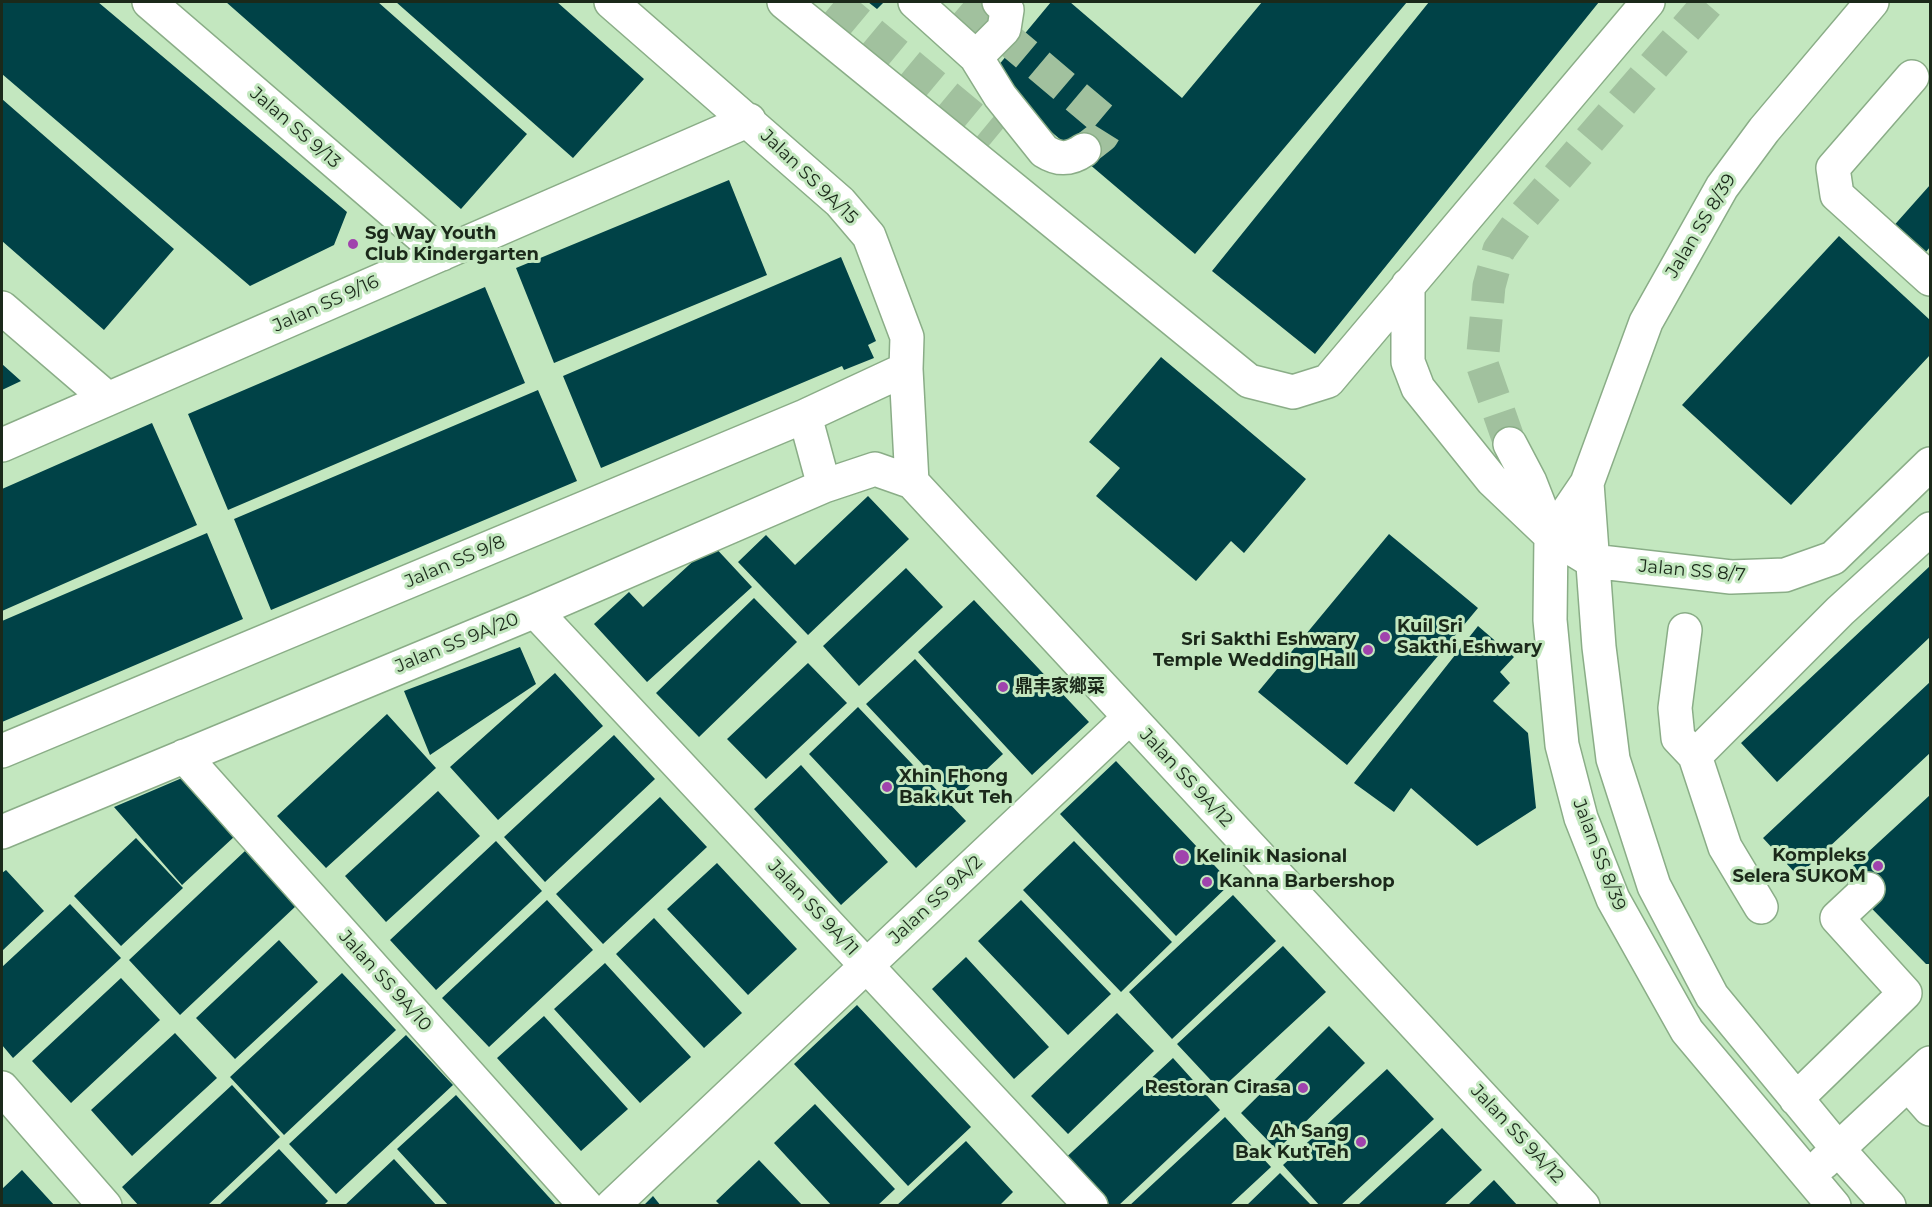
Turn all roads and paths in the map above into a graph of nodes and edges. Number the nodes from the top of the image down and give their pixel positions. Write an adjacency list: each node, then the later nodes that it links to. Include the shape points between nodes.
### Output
1 (148, 2): 12 (street, Jalan SS 9/13)
2 (611, 2): 10 (street, Jalan SS 9A/15)
3 (784, 2): 16 (street, via 1249,381 1293,392 1328,381)
4 (999, 2): 8 (street, via 1007,10 1004,29)
5 (1648, 2): 14 (street)
6 (1872, 2): 25 (street, Jalan SS 8/39, via 1764,130 1722,187 1646,322)
7 (920, 3): 8 (street)
8 (976, 57): 11 (street, via 1000,96 1044,151 1065,158)
9 (1912, 76): 13 (street, via 1833,168 1837,195)
10 (749, 120): 12 (street, Jalan SS 9/16); 17 (street, Jalan SS 9A/15, via 840,202 868,236 907,337)
11 (1084, 150)
12 (442, 254): 19 (street, Jalan SS 9/16)
13 (1930, 279)
14 (1408, 285): 16 (street); 18 (street)
15 (2, 308): 19 (street)
16 (1369, 334): 18 (street)
17 (906, 369): 20 (street, Jalan SS 9/8); 24 (street, Jalan SS 9A/15)
18 (1413, 375): 28 (street, via 1492,480)
19 (108, 399): 22 (street, Jalan SS 9/16)
20 (805, 416): 26 (street); 33 (street, Jalan SS 9/8)
21 (1510, 444): 28 (street)
22 (2, 445)
23 (1930, 464): 29 (street, Jalan SS 8/7, via 1833,558 1785,575 1731,577)
24 (912, 483): 26 (street, Jalan SS 9A/20, via 875,469); 32 (street, Jalan SS 9A/12)
25 (1587, 483): 28 (street, Jalan SS 8/39); 29 (street, Jalan SS 8/39)
26 (824, 486): 30 (street, Jalan SS 9A/20)
27 (1930, 529): 35 (street, via 1840,611)
28 (1551, 536): 29 (street); 45 (street, Jalan SS 8/39, via 1550,620 1562,745 1581,818 1613,899 1687,1031)
29 (1592, 561): 42 (street, Jalan SS 8/39, via 1613,759 1654,886 1712,996)
30 (535, 611): 34 (street, Jalan SS 9A/20); 39 (street, Jalan SS 9A/11)
31 (1685, 630): 35 (street, via 1675,708 1678,738)
32 (1130, 717): 39 (street, Jalan SS 9A/2); 50 (street, Jalan SS 9A/12)
33 (2, 751)
34 (184, 756): 36 (street, Jalan SS 9A/20); 47 (street, Jalan SS 9A/10)
35 (1695, 756): 38 (street, via 1725,847)
36 (2, 832)
37 (1868, 889): 42 (street, via 1837,918 1905,993)
38 (1761, 907)
39 (866, 966): 48 (street, Jalan SS 9A/2); 49 (street, Jalan SS 9A/11)
40 (1919, 1073): 43 (street); 44 (street)
41 (2, 1088): 46 (street)
42 (1796, 1099): 44 (street, Jalan SS 8/39)
43 (1930, 1109)
44 (1838, 1149): 45 (street); 52 (street, Jalan SS 8/39)
45 (1808, 1176): 51 (street, Jalan SS 8/39)
46 (105, 1206)
47 (586, 1206)
48 (612, 1206)
49 (1091, 1206)
50 (1582, 1206)
51 (1834, 1206)
52 (1889, 1206)

